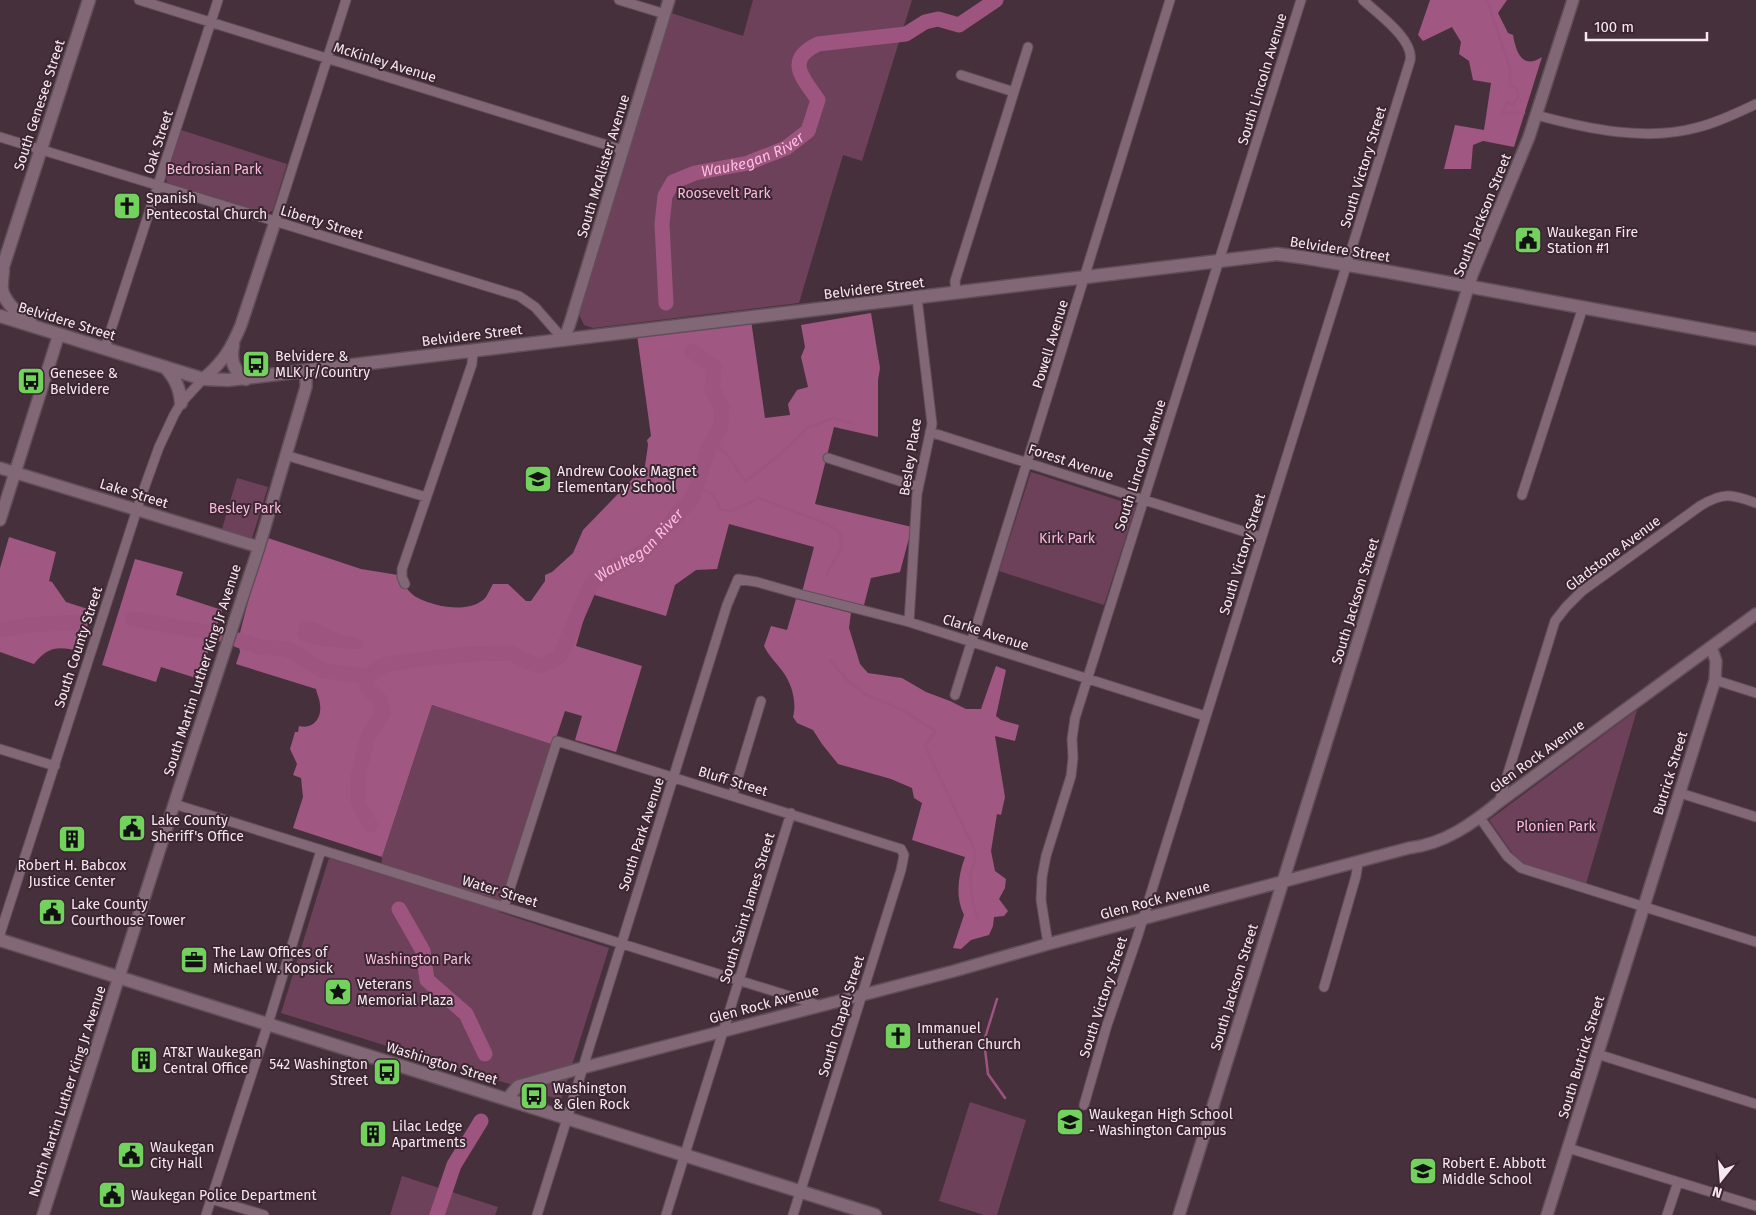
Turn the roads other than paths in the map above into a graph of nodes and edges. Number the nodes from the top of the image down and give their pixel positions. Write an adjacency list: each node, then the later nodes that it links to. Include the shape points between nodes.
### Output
1 (89, 0): 20 (main road, South Genesee Street)
2 (138, 0): 12 (street, McKinley Avenue)
3 (218, 0): 12 (street, Oak Street)
4 (346, 0): 14 (street)
5 (619, 0): 11 (street)
6 (669, 0): 11 (street, South McAlister Avenue)
7 (1170, 0): 27 (street, Powell Avenue)
8 (1301, 0): 24 (street, South Lincoln Avenue)
9 (1363, 0): 25 (street, South Victory Street, via 1402,37 1411,56)
10 (1573, 0): 18 (street, South Jackson Street)
11 (665, 14): 21 (street, South McAlister Avenue)
12 (211, 22): 14 (street, McKinley Avenue); 22 (street, Oak Street)
13 (1028, 47): 16 (street)
14 (328, 59): 21 (street, McKinley Avenue); 23 (street)
15 (961, 75): 16 (street)
16 (1014, 92): 29 (street, via 955,281)
17 (1756, 104): 18 (street, via 1698,128 1660,134 1591,127)
18 (1536, 115): 28 (street, South Jackson Street)
19 (0, 137): 20 (street, Liberty Street)
20 (41, 150): 22 (street, Liberty Street); 26 (main road, South Genesee Street)
21 (623, 150): 36 (street, South McAlister Avenue)
22 (158, 185): 23 (street, Liberty Street); 38 (street, Oak Street)
23 (275, 222): 36 (street, Liberty Street, via 519,296 535,307); 37 (street)
24 (1220, 261): 25 (main road, Belvidere Street, via 1277,254); 27 (main road, Belvidere Street); 54 (street, South Lincoln Avenue)
25 (1346, 265): 28 (main road, Belvidere Street); 58 (street, South Victory Street)
26 (2, 270): 33 (main road, South Genesee Street, via 5,298 25,319)
27 (1085, 277): 29 (main road, Belvidere Street); 48 (street, Powell Avenue)
28 (1469, 286): 31 (main road, Belvidere Street); 85 (street, South Jackson Street)
29 (956, 293): 30 (main road, Belvidere Street)
30 (917, 298): 36 (main road, Belvidere Street); 45 (street, Besley Place, via 932,424)
31 (1582, 307): 35 (main road, Belvidere Street); 52 (street)
32 (0, 316): 33 (main road, Belvidere Street)
33 (40, 328): 34 (main road, Belvidere Street)
34 (59, 334): 38 (main road, Belvidere Street); 50 (street)
35 (1756, 339)
36 (564, 340): 39 (main road, Belvidere Street)
37 (233, 345): 42 (street); 43 (main road, via 233,364)
38 (105, 348): 40 (main road, Belvidere Street)
39 (473, 350): 41 (main road, Belvidere Street); 53 (street, via 472,364)
40 (165, 367): 42 (main road, Belvidere Street); 44 (main road, via 176,380)
41 (306, 371): 43 (main road, Belvidere Street); 46 (street, South Martin Luther King Jr Avenue, via 306,387)
42 (203, 379): 43 (main road, Belvidere Street); 44 (street, South County Street)
43 (246, 379)
44 (181, 403): 56 (street, South County Street, via 159,447)
45 (930, 432): 48 (street, Forest Avenue); 51 (street, Besley Place)
46 (285, 455): 53 (street); 59 (street, South Martin Luther King Jr Avenue)
47 (828, 458): 51 (street)
48 (1027, 462): 54 (street, Forest Avenue); 64 (street, Powell Avenue)
49 (0, 468): 50 (street, Lake Street)
50 (15, 473): 56 (street, Lake Street); 57 (street)
51 (918, 487): 63 (street, Besley Place)
52 (1522, 494)
53 (426, 497): 61 (street, via 402,569)
54 (1143, 500): 58 (street, Forest Avenue); 66 (street, South Lincoln Avenue)
55 (1756, 503): 77 (street, Gladstone Avenue, via 1728,495 1715,497 1582,591 1566,607 1555,621)
56 (137, 510): 59 (street, Lake Street); 73 (street, South County Street)
57 (0, 520)
58 (1261, 537): 71 (street, South Victory Street)
59 (259, 547): 78 (street, South Martin Luther King Jr Avenue)
60 (757, 582): 63 (street, Clarke Avenue); 74 (street, South Park Avenue, via 738,579 735,583)
61 (405, 584)
62 (1756, 614): 65 (street, Glen Rock Avenue)
63 (910, 622): 64 (street, Clarke Avenue)
64 (972, 642): 66 (street, Clarke Avenue); 69 (street, Powell Avenue)
65 (1711, 647): 67 (street, Butrick Street, via 1716,661); 77 (street, Glen Rock Avenue)
66 (1088, 678): 71 (street, Clarke Avenue); 93 (street, South Lincoln Avenue, via 1072,739 1071,776 1042,877 1041,900)
67 (1715, 680): 68 (street); 75 (street, Butrick Street)
68 (1756, 692)
69 (956, 695)
70 (761, 701): 76 (street)
71 (1205, 716): 88 (street, South Victory Street)
72 (0, 749): 73 (street)
73 (55, 766): 89 (street, South County Street)
74 (674, 777): 76 (street, Bluff Street); 86 (street, Bluff Street, via 556,740); 92 (street, South Park Avenue)
75 (1680, 793): 80 (street); 87 (street, Butrick Street)
76 (733, 794): 79 (street, Bluff Street)
77 (1499, 802): 81 (street, Glen Rock Avenue)
78 (174, 804): 83 (street, Water Street); 94 (street, South Martin Luther King Jr Avenue)
79 (791, 813): 82 (street, Bluff Street); 95 (street, South Saint James Street)
80 (1756, 817)
81 (1480, 818): 84 (street, Glen Rock Avenue, via 1449,837 1423,847); 87 (street, via 1507,856 1521,868)
82 (901, 849): 97 (street, South Chapel Street, via 904,855 902,870)
83 (321, 850): 86 (street, Water Street); 99 (street)
84 (1358, 863): 85 (street, Glen Rock Avenue); 96 (street)
85 (1283, 882): 88 (street, Glen Rock Avenue); 120 (street, South Jackson Street)
86 (504, 907): 92 (street, Water Street)
87 (1644, 907): 91 (street); 101 (street, South Butrick Street)
88 (1143, 920): 93 (street, Glen Rock Avenue); 105 (street, South Victory Street)
89 (0, 934)
90 (0, 940): 94 (main road, Washington Street)
91 (1756, 942)
92 (620, 943): 95 (street, Water Street); 102 (street, South Park Avenue)
93 (1048, 944): 97 (street, Glen Rock Avenue)
94 (119, 977): 99 (main road, Washington Street); 113 (street, North Martin Luther King Jr Avenue)
95 (739, 980): 98 (street, Water Street); 100 (street, South Saint James Street)
96 (1324, 987)
97 (863, 994): 98 (street, Glen Rock Avenue); 110 (street, South Chapel Street)
98 (818, 1005): 100 (street, Glen Rock Avenue)
99 (268, 1024): 103 (main road, Washington Street); 111 (street)
100 (723, 1030): 102 (street, Glen Rock Avenue); 108 (street, South Saint James Street)
101 (1597, 1054): 104 (street); 107 (street, South Butrick Street)
102 (582, 1068): 103 (street, Glen Rock Avenue, via 518,1086); 106 (street, South Park Avenue)
103 (508, 1099): 106 (main road, Washington Street)
104 (1756, 1104)
105 (1084, 1105)
106 (567, 1118): 108 (main road, Washington Street); 116 (street, South Park Avenue)
107 (1568, 1148): 109 (street); 121 (street, South Butrick Street)
108 (685, 1155): 110 (main road, Washington Street); 117 (street, South Saint James Street)
109 (1678, 1182): 112 (street); 122 (street)
110 (800, 1191): 118 (street, South Chapel Street); 119 (main road, Washington Street)
111 (211, 1199): 114 (street); 115 (street)
112 (1756, 1206)
113 (43, 1215)
114 (206, 1215)
115 (264, 1215)
116 (537, 1215)
117 (666, 1215)
118 (793, 1215)
119 (875, 1215)
120 (1179, 1215)
121 (1547, 1215)
122 (1667, 1215)

